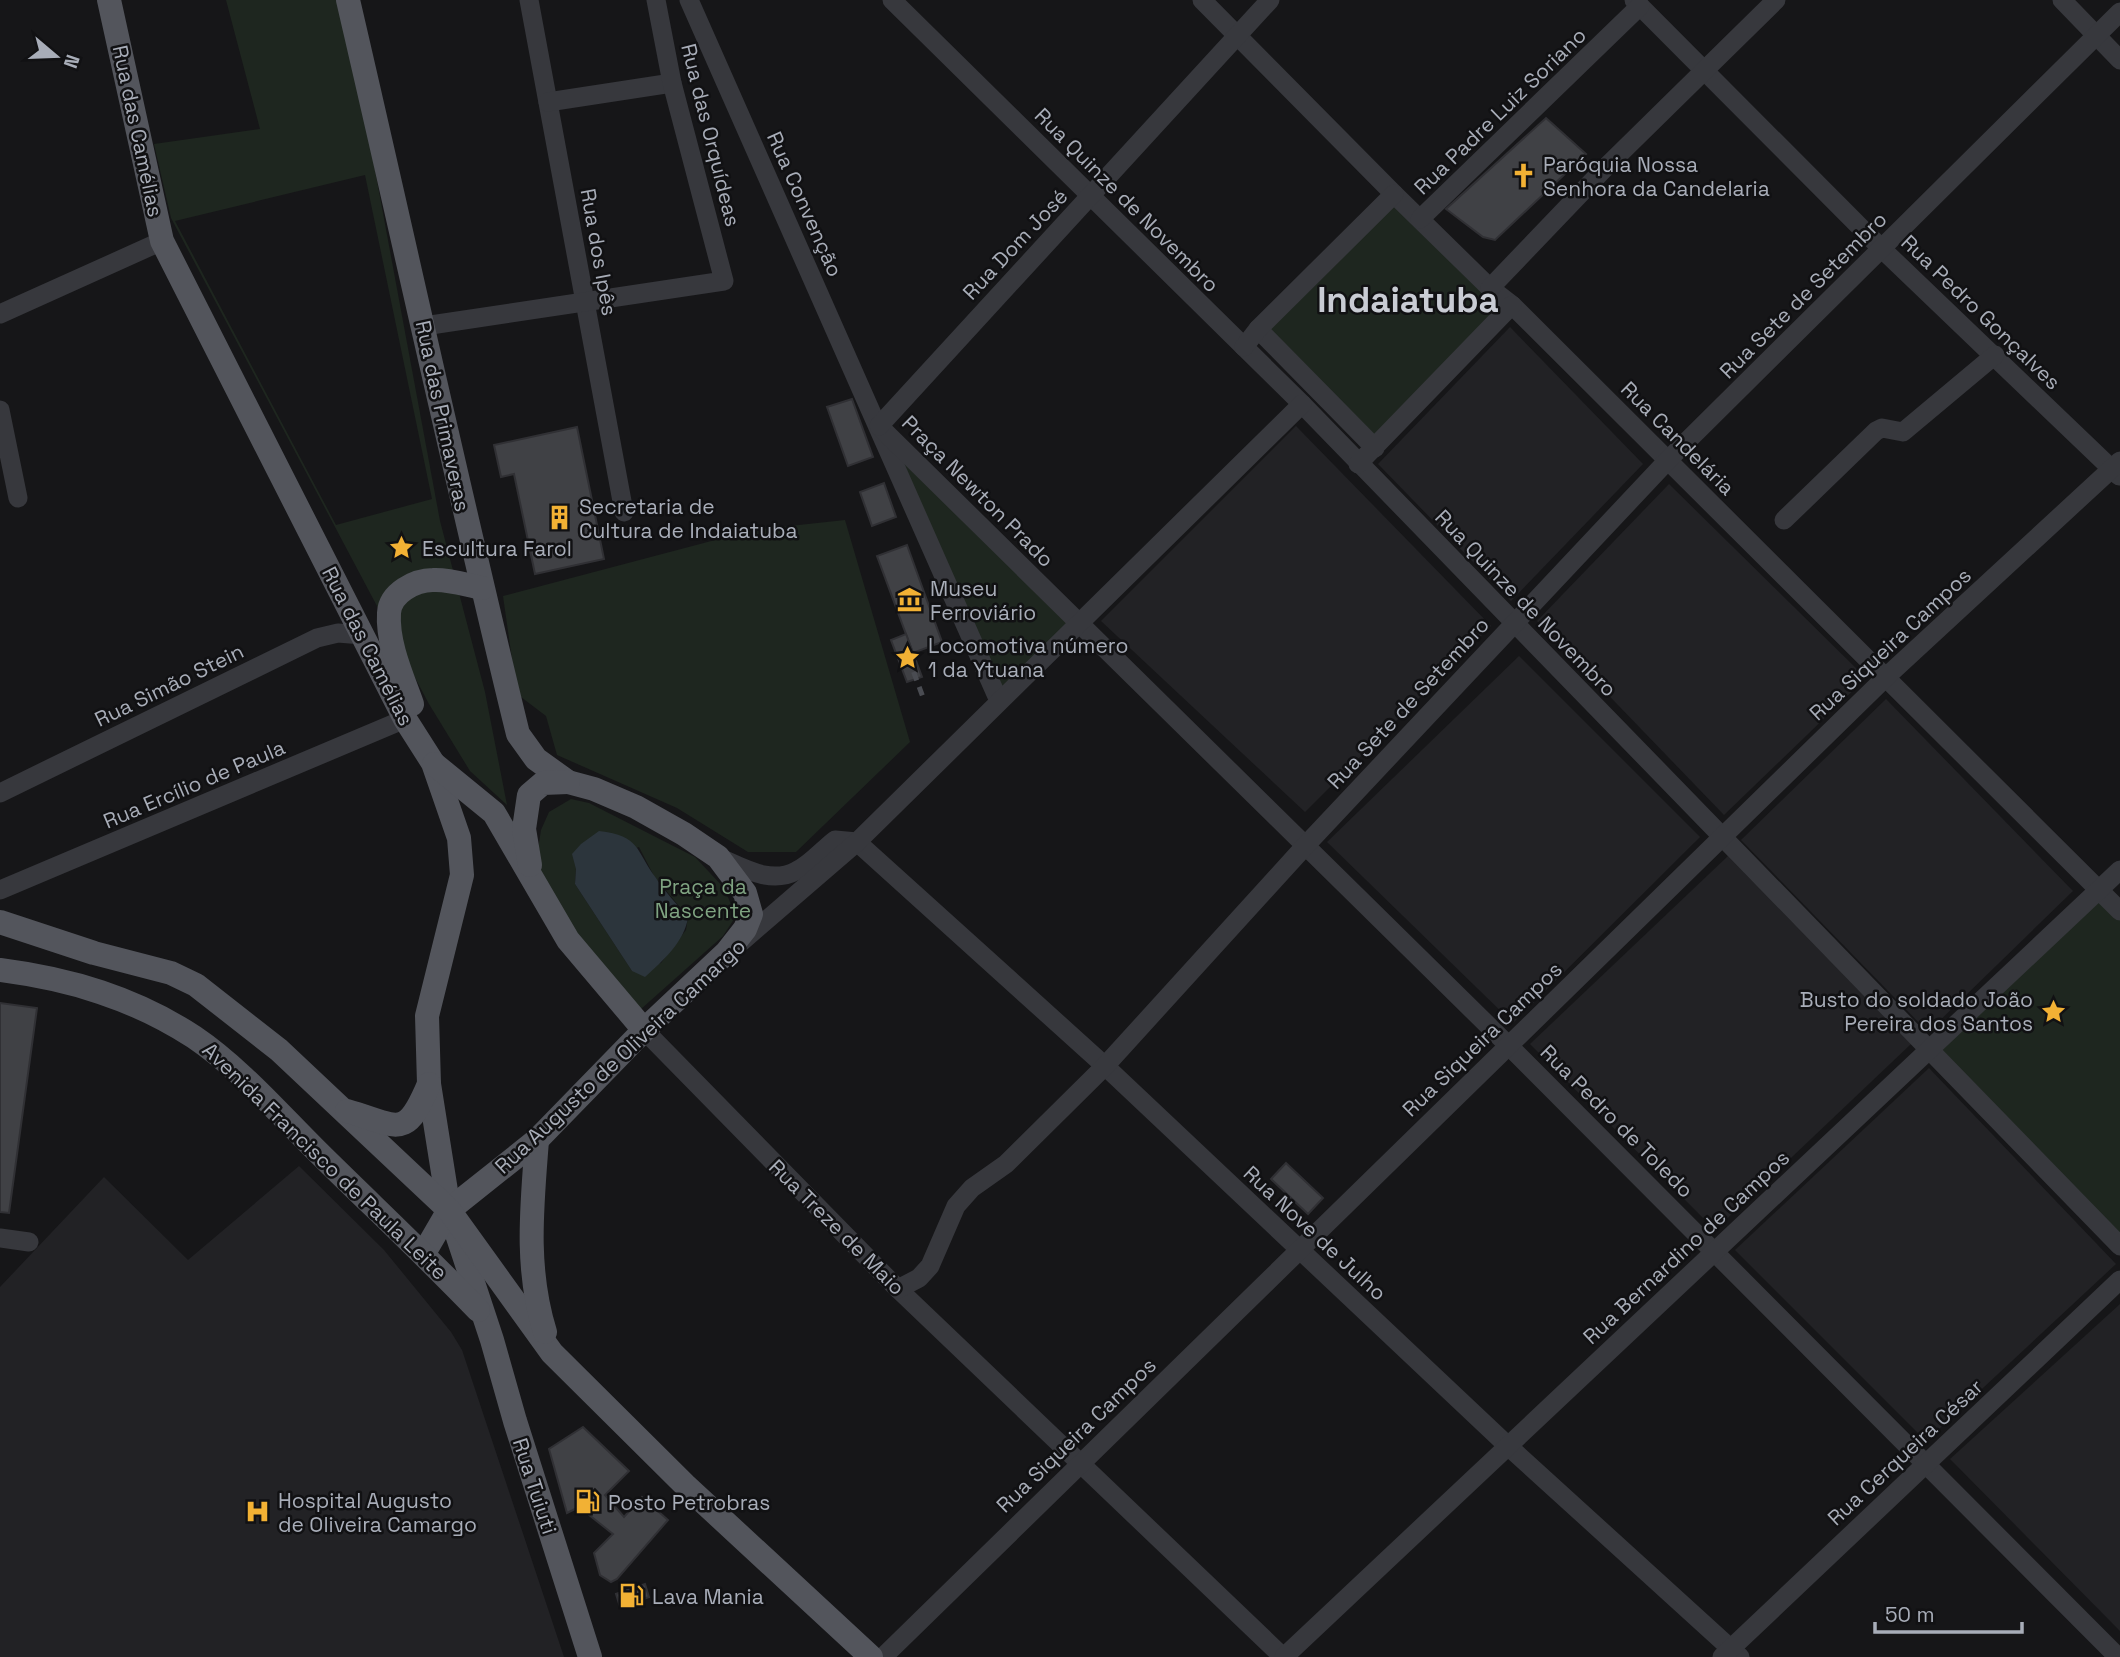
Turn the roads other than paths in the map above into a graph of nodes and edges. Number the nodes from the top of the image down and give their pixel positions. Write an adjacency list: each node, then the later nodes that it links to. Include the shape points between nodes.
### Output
1 (109, 0): 22 (main road, Rua das Camélias)
2 (348, 0): 28 (main road, Rua das Primaveras)
3 (529, 0): 18 (street, Rua dos Ipês)
4 (656, 0): 17 (street, Rua das Orquídeas)
5 (689, 0): 34 (street, Rua Convenção)
6 (892, 0): 20 (street, Rua Quinze de Novembro)
7 (1202, 0): 13 (street, Rua Candelária)
8 (1270, 0): 13 (street, Rua Dom José)
9 (1776, 0): 16 (street)
10 (2062, 0): 14 (street)
11 (1637, 3): 16 (street, Rua Pedro Gonçalves); 21 (street, Rua Padre Luiz Soriano)
12 (2120, 12): 14 (street, Rua Sete de Setembro)
13 (1237, 36): 19 (street, Rua Candelária); 20 (street, Rua Dom José)
14 (2096, 36): 15 (street); 23 (street, Rua Sete de Setembro)
15 (2120, 60)
16 (1705, 71): 23 (street, Rua Pedro Gonçalves); 24 (street)
17 (672, 83): 18 (street); 25 (street, Rua das Orquídeas, via 724,281)
18 (548, 103): 25 (street, Rua dos Ipês)
19 (1394, 194): 21 (street, Rua Candelária); 29 (street)
20 (1090, 196): 30 (street, Rua Quinze de Novembro); 34 (street, Rua Dom José)
21 (1420, 219): 24 (street, Rua Candelária)
22 (162, 241): 27 (street); 45 (main road, Rua das Camélias)
23 (1882, 249): 31 (street, Rua Pedro Gonçalves); 36 (street, Rua Sete de Setembro)
24 (1490, 288): 26 (street, Rua Candelária)
25 (584, 302): 28 (street); 40 (street, Rua dos Ipês)
26 (1511, 305): 35 (street); 36 (street, Rua Candelária)
27 (0, 314)
28 (424, 326): 42 (main road, Rua das Primaveras)
29 (1258, 329): 30 (street); 35 (street)
30 (1244, 347): 32 (street, Rua Quinze de Novembro)
31 (1995, 355): 38 (street, Rua Pedro Gonçalves); 41 (street, via 1903,432 1875,430)
32 (1302, 404): 37 (street, Rua Quinze de Novembro); 44 (street, Rua Augusto de Oliveira Camargo)
33 (0, 410): 39 (street)
34 (879, 426): 44 (street, Praça Newton Prado); 47 (street, Praça Newton Prado)
35 (1376, 448): 37 (street)
36 (1668, 460): 43 (street, Rua Sete de Setembro); 46 (street, Rua Candelária)
37 (1359, 464): 43 (street, Rua Quinze de Novembro)
38 (2117, 469): 46 (street, Rua Siqueira Campos)
39 (18, 498)
40 (624, 512)
41 (1784, 520)
42 (482, 588): 49 (main road, via 423,581 408,586 394,599 389,612 399,669); 50 (main road, Rua das Primaveras, via 518,734 536,759)
43 (1514, 622): 52 (street, Rua Quinze de Novembro); 54 (street, Rua Sete de Setembro)
44 (1079, 623): 47 (street, Rua Augusto de Oliveira Camargo); 54 (street, Rua Pedro de Toledo)
45 (362, 635): 48 (main road, Rua das Camélias); 51 (street, Rua Simão Stein, via 338,633 317,638)
46 (1886, 677): 52 (street, Rua Siqueira Campos); 59 (street, Rua Candelária)
47 (999, 701): 53 (street, Rua Augusto de Oliveira Camargo)
48 (405, 719): 49 (main road, Rua das Camélias); 58 (street, Rua Ercílio de Paula)
49 (433, 763): 57 (main road, Rua Treze de Maio, via 494,813); 70 (main road, Rua das Camélias, via 459,838 461,875 427,1016)
50 (568, 782): 55 (main road, Rua das Primaveras, via 636,807); 57 (main road, via 543,783 529,795 524,829)
51 (0, 793)
52 (1722, 836): 67 (street, Rua Siqueira Campos); 68 (street, Rua Quinze de Novembro)
53 (857, 842): 55 (street, Rua das Primaveras, via 835,840 796,872 776,876 759,875); 63 (street, Rua Augusto de Oliveira Camargo); 69 (street, Rua Nove de Julho)
54 (1306, 845): 67 (street, Rua Pedro de Toledo); 69 (street, Rua Sete de Setembro)
55 (718, 857): 63 (main road, via 745,893 751,914)
56 (2120, 870): 59 (street, Rua Bernardino de Campos)
57 (533, 881): 66 (main road, Rua Treze de Maio, via 568,940)
58 (0, 890)
59 (2099, 890): 60 (street, Rua Candelária); 68 (street, Rua Bernardino de Campos)
60 (2120, 911)
61 (0, 922): 64 (main road, Avenida Francisco de Paula Leite)
62 (0, 937): 64 (main road)
63 (727, 953): 66 (main road, Rua Augusto de Oliveira Camargo)
64 (94, 954): 71 (main road, Avenida Francisco de Paula Leite, via 171,973 196,985 278,1050)
65 (0, 970): 79 (main road, Avenida Francisco de Paula Leite, via 102,991 196,1038)
66 (644, 1030): 72 (main road, Rua Augusto de Oliveira Camargo); 81 (street, Rua Treze de Maio)
67 (1509, 1045): 77 (street, Rua Siqueira Campos); 78 (street, Rua Pedro de Toledo)
68 (1929, 1049): 76 (street, Rua Quinze de Novembro); 78 (street, Rua Bernardino de Campos)
69 (1105, 1066): 77 (street, Rua Nove de Julho); 81 (street, Rua Sete de Setembro, via 1006,1164 972,1188 956,1206 930,1266)
70 (429, 1084): 71 (main road, via 407,1123 391,1126); 73 (main road, Rua das Camélias)
71 (344, 1111): 73 (main road, Avenida Francisco de Paula Leite)
72 (537, 1140): 73 (main road, Rua Augusto de Oliveira Camargo); 83 (main road, via 531,1256 538,1310)
73 (449, 1210): 79 (main road); 82 (main road, Rua das Camélias); 83 (main road, Avenida Francisco de Paula Leite)
74 (0, 1238): 75 (street)
75 (29, 1242)
76 (2120, 1246)
77 (1299, 1249): 84 (street, Rua Nove de Julho); 86 (street, Rua Siqueira Campos)
78 (1715, 1251): 84 (street, Rua Bernardino de Campos); 85 (street, Rua Pedro de Toledo)
79 (424, 1254): 82 (main road, Avenida Francisco de Paula Leite)
80 (2120, 1280): 85 (street, Rua Cerqueira César)
81 (898, 1289): 86 (street, Rua Treze de Maio)
82 (482, 1315): 88 (main road, Rua Tuiuti)
83 (552, 1353): 89 (main road, Avenida Francisco de Paula Leite, via 685,1485)
84 (1508, 1446): 87 (street, Rua Nove de Julho); 91 (street, Rua Bernardino de Campos)
85 (1927, 1462): 87 (street, Rua Cerqueira César); 92 (street, Rua Pedro de Toledo)
86 (1080, 1463): 90 (street, Rua Siqueira Campos); 91 (street, Rua Treze de Maio)
87 (1731, 1654)
88 (590, 1657)
89 (871, 1657)
90 (883, 1657)
91 (1283, 1657)
92 (2118, 1657)

